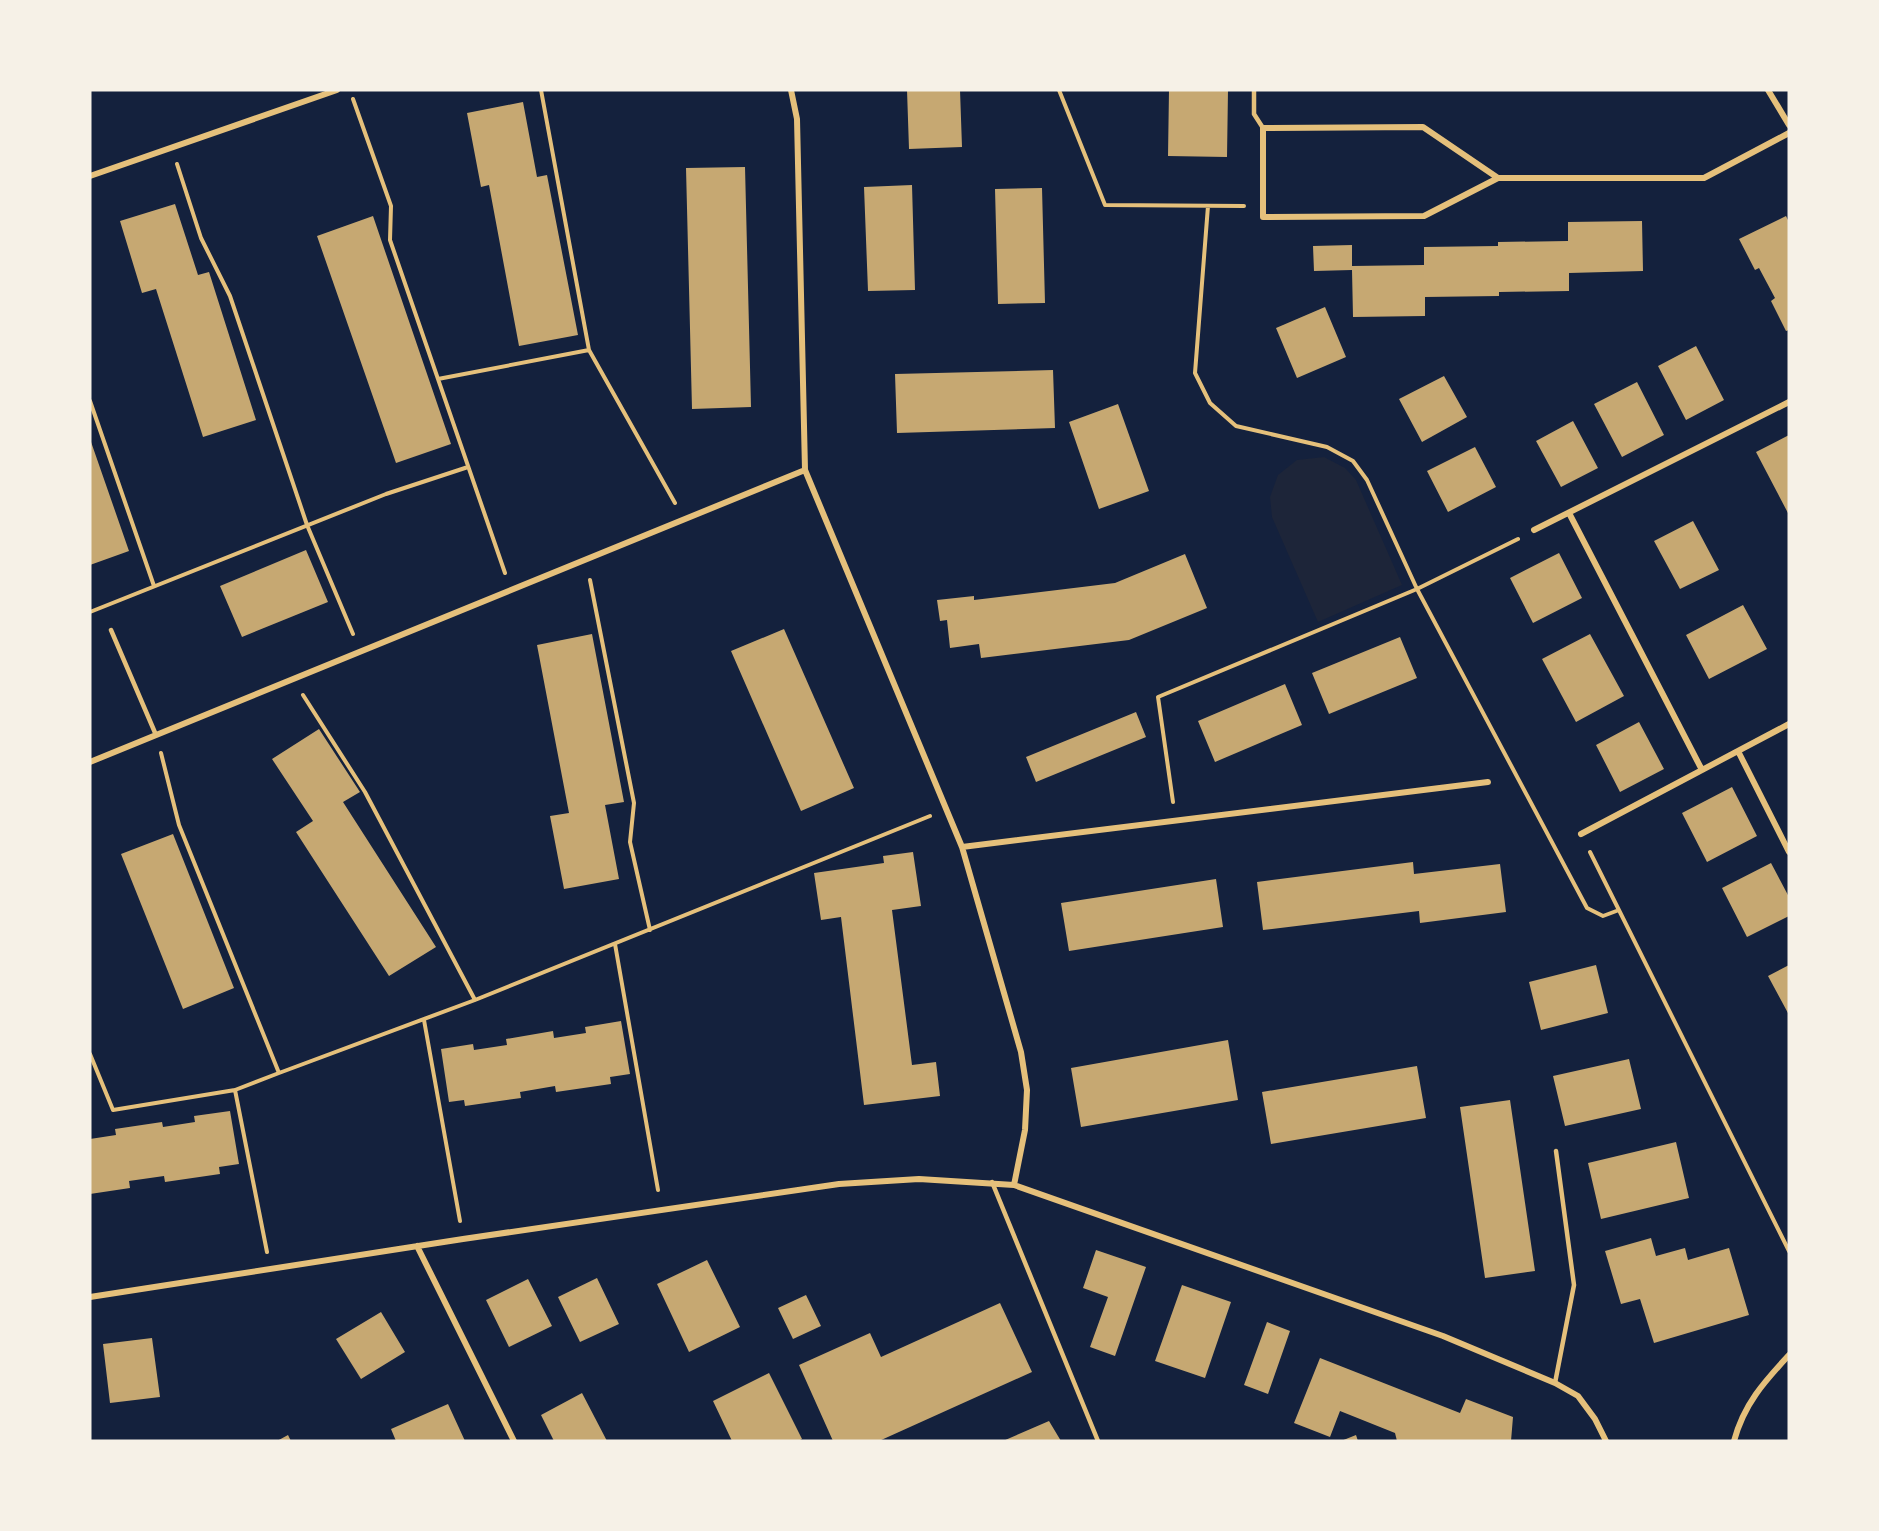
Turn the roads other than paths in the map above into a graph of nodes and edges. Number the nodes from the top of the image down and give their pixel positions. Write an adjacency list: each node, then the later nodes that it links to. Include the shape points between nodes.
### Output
1 (337, 90): 8 (street)
2 (791, 90): 11 (street, via 797,119)
3 (1254, 90): 6 (lane, via 1254,114)
4 (1768, 90): 5 (street)
5 (1789, 126)
6 (1263, 128): 9 (street, via 1423,127); 9 (street, via 1263,217 1424,216)
7 (1789, 133): 9 (street, via 1704,178)
8 (90, 176)
9 (1498, 178)
10 (1789, 402): 12 (street)
11 (805, 470): 16 (street); 22 (street)
12 (1569, 513): 13 (street); 19 (street)
13 (1534, 530)
14 (111, 630): 16 (lane)
15 (1789, 724): 17 (street)
16 (156, 735): 18 (street)
17 (1737, 752): 19 (street); 23 (street)
18 (90, 762)
19 (1702, 770): 21 (street)
20 (1488, 782): 22 (street)
21 (1581, 834)
22 (962, 847): 26 (street, via 1021,1052 1027,1090 1025,1130)
23 (1789, 852)
24 (1556, 1151): 30 (lane, via 1574,1285)
25 (992, 1182): 26 (street); 27 (street, via 919,1179 839,1184); 32 (lane)
26 (1014, 1185): 30 (street, via 1443,1336)
27 (417, 1246): 28 (street); 31 (street)
28 (90, 1297)
29 (1789, 1355): 34 (street, via 1760,1386)
30 (1555, 1383): 33 (street, via 1578,1396)
31 (514, 1441)
32 (1098, 1441)
33 (1606, 1441)
34 (1734, 1441)

